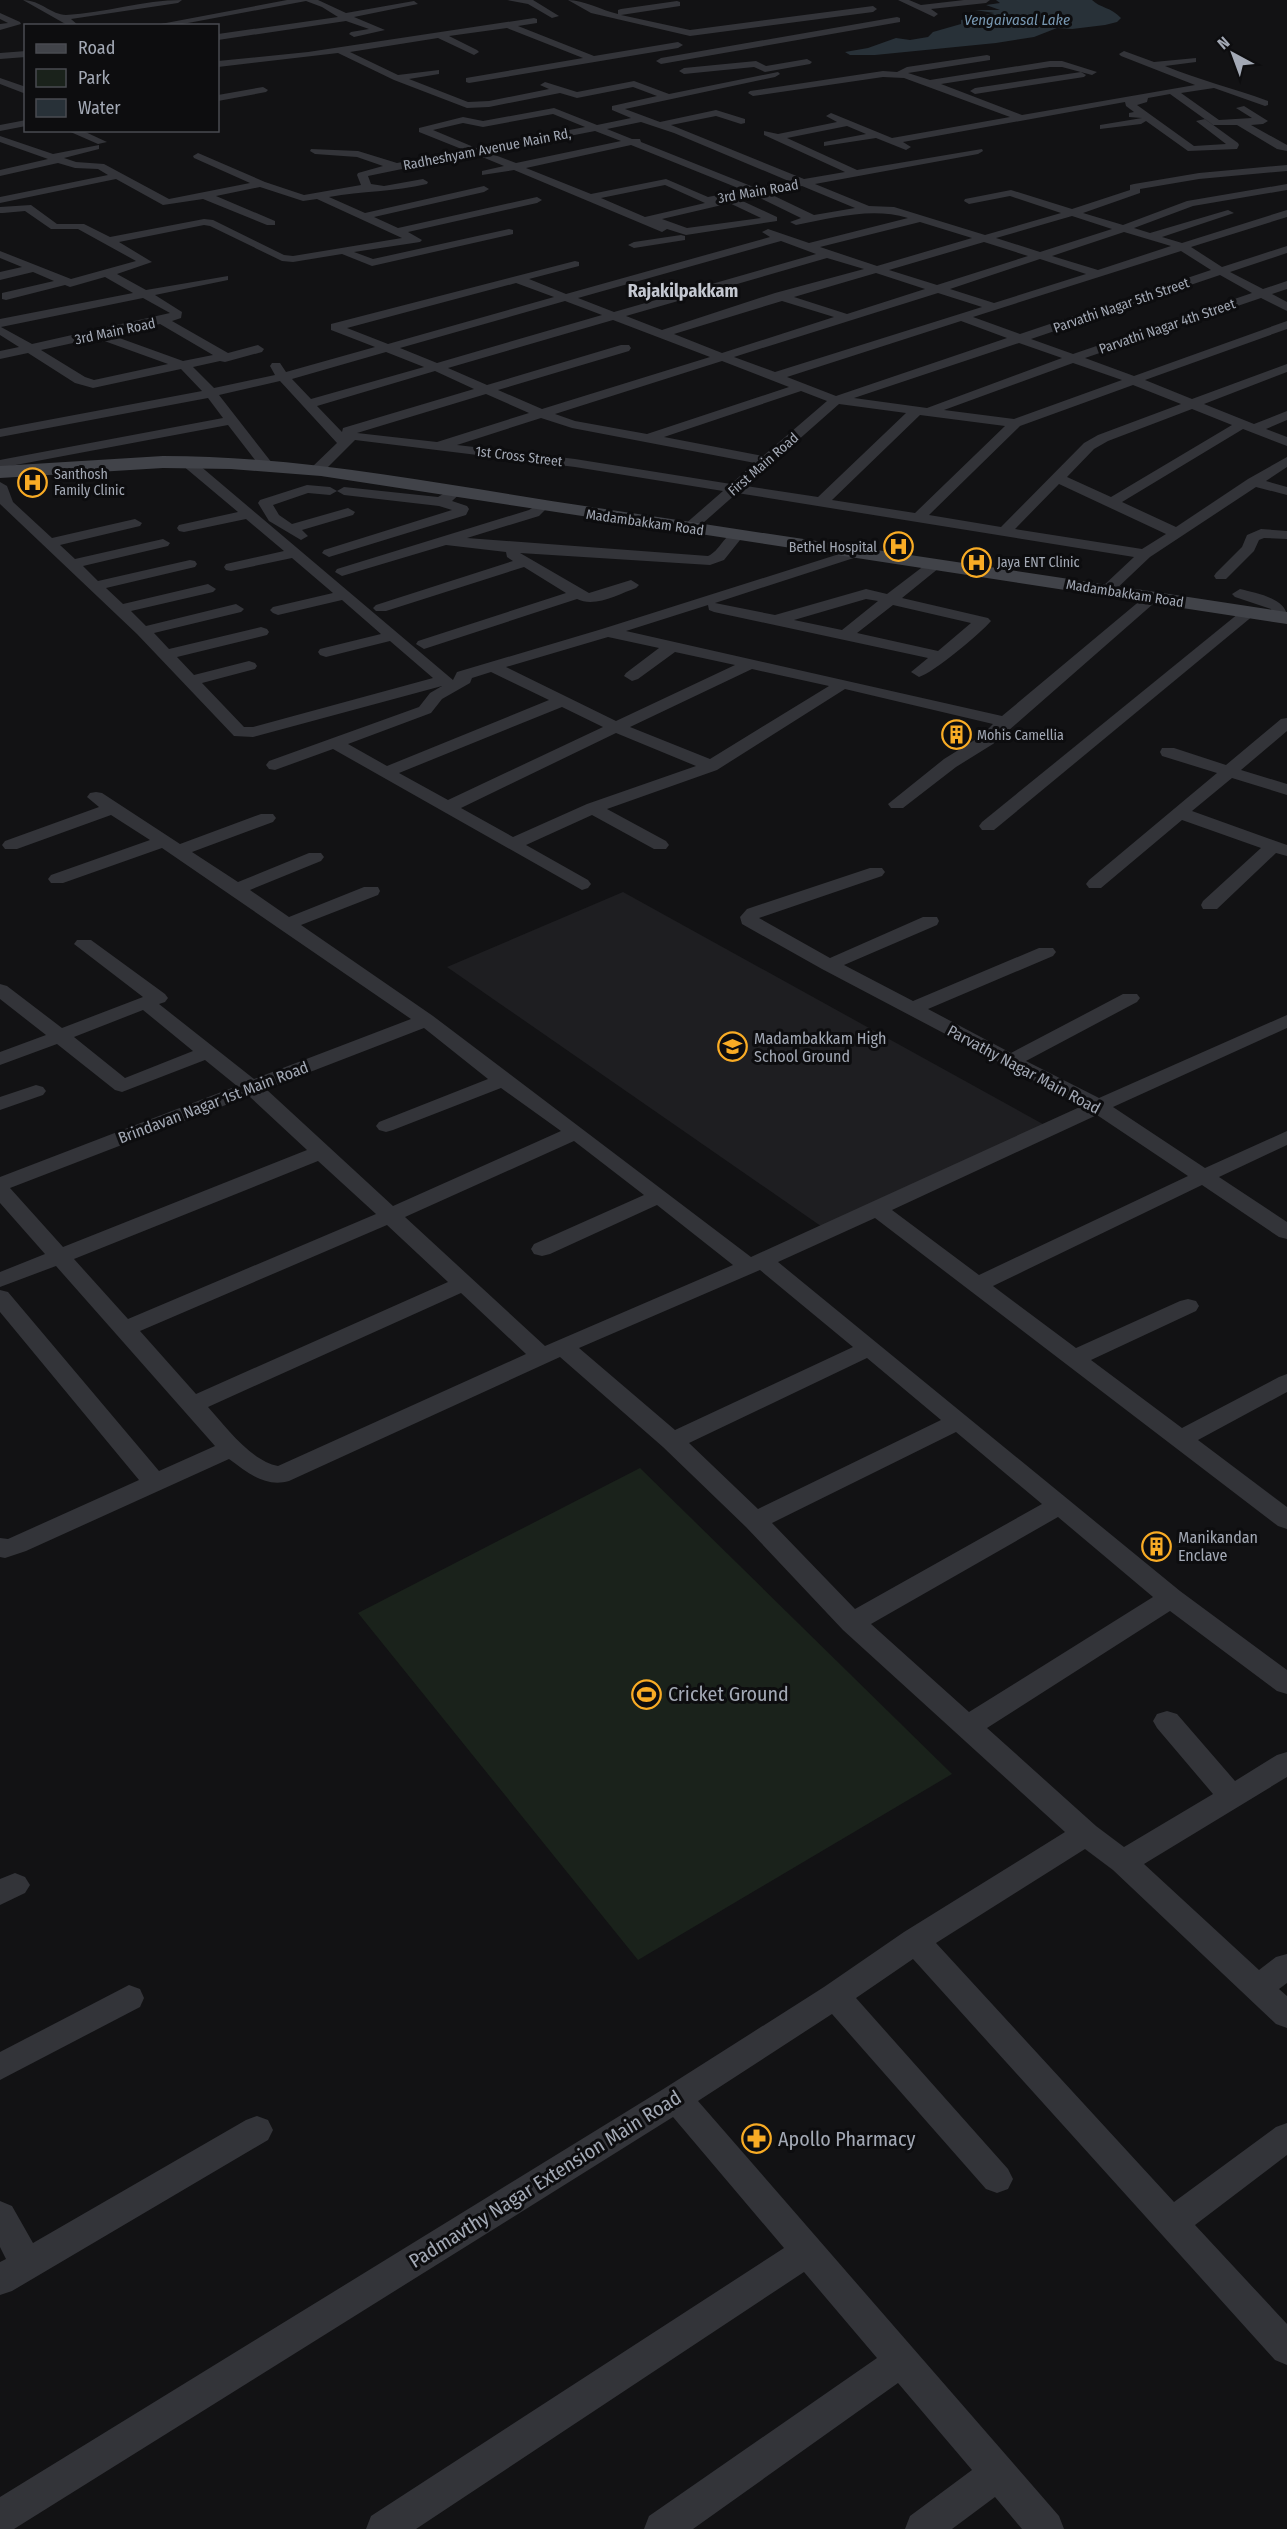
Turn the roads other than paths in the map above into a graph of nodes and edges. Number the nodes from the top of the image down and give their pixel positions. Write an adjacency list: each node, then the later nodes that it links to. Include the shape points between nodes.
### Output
1 (27, 0): 25 (street)
2 (178, 0): 25 (street)
3 (302, 0): 26 (street)
4 (511, 0): 17 (street, via 530,2)
5 (572, 0): 15 (street)
6 (855, 0): 14 (street)
7 (902, 0): 13 (street)
8 (986, 0): 13 (street)
9 (318, 2): 10 (street); 18 (street)
10 (336, 3)
11 (414, 3): 18 (street)
12 (677, 4): 15 (street)
13 (920, 8): 19 (street)
14 (873, 9): 20 (street); 29 (street)
15 (607, 14): 28 (street)
16 (0, 16): 31 (street, via 17,24)
17 (555, 16)
18 (346, 17): 27 (street); 38 (street)
19 (944, 17)
20 (795, 18): 28 (street, via 697,33); 35 (street)
21 (386, 20): 27 (street)
22 (464, 20): 33 (street)
23 (678, 20): 28 (street)
24 (534, 21): 30 (street)
25 (69, 22)
26 (165, 24)
27 (363, 24): 37 (street, via 380,30)
28 (648, 24)
29 (900, 24): 35 (street); 39 (street)
30 (508, 25): 33 (street); 53 (street)
31 (0, 27)
32 (24, 29): 34 (street)
33 (484, 29): 36 (street)
34 (10, 32)
35 (825, 32): 41 (street)
36 (439, 35): 45 (street); 47 (street)
37 (341, 36)
38 (219, 37)
39 (842, 39)
40 (818, 42): 41 (street, via 786,48)
41 (765, 43): 56 (street)
42 (686, 44): 48 (street)
43 (293, 47): 50 (street)
44 (24, 50): 51 (street)
45 (339, 50): 50 (street); 72 (street)
46 (227, 52): 55 (street)
47 (474, 52)
48 (637, 52): 53 (street); 56 (street)
49 (1124, 54): 60 (street)
50 (308, 55): 55 (street)
51 (0, 56)
52 (999, 57): 67 (street, via 907,70 902,72)
53 (593, 59): 61 (street)
54 (1193, 60): 60 (street)
55 (246, 61): 58 (street)
56 (661, 61): 62 (street)
57 (807, 62): 62 (street, via 765,69 756,64)
58 (219, 64)
59 (499, 66): 61 (street)
60 (1151, 66): 71 (street)
61 (509, 71): 75 (street); 85 (street)
62 (684, 71): 73 (street)
63 (436, 72): 72 (street)
64 (1092, 72): 80 (street, via 1050,64)
65 (775, 74): 81 (street)
66 (1202, 74): 71 (street)
67 (905, 75): 80 (street); 93 (street, via 883,74)
68 (1081, 75): 92 (street)
69 (17, 76): 74 (street)
70 (613, 76): 77 (street)
71 (1181, 77): 78 (street)
72 (397, 78): 82 (street)
73 (697, 78)
74 (0, 80): 87 (street)
75 (469, 80)
76 (660, 80): 77 (street)
77 (634, 84): 85 (street, via 580,95); 94 (street)
78 (1216, 84): 89 (street); 102 (street)
79 (439, 85): 82 (street)
80 (933, 85): 86 (street); 92 (street)
81 (706, 87): 91 (street); 94 (street)
82 (422, 88): 88 (street); 97 (street, via 472,105)
83 (263, 90): 96 (street)
84 (490, 90): 97 (street)
85 (560, 90): 97 (street)
86 (919, 90)
87 (24, 91)
88 (408, 91)
89 (1172, 91): 99 (street); 115 (street, via 1214,122)
90 (24, 93): 95 (street)
91 (725, 93)
92 (956, 94): 101 (street)
93 (743, 95)
94 (666, 96): 100 (street); 111 (street, via 615,108)
95 (9, 97)
96 (219, 98)
97 (516, 99)
98 (1002, 100): 101 (street)
99 (1110, 101): 109 (street); 110 (street)
100 (690, 104)
101 (983, 104): 103 (street); 110 (street)
102 (1268, 105)
103 (970, 107)
104 (702, 108): 106 (street)
105 (1241, 108): 115 (street, via 1263,121)
106 (718, 113): 112 (street); 116 (street)
107 (831, 116): 114 (street)
108 (1182, 116): 109 (street); 109 (street, via 1175,102 1161,98 1129,104); 120 (street)
109 (1142, 117): 117 (street); 123 (street)
110 (1020, 118): 127 (street)
111 (642, 119): 116 (street); 119 (street, Radheshyam Avenue Main Rd,)
112 (741, 121)
113 (24, 123): 118 (street)
114 (847, 123): 124 (street); 143 (street, via 773,135)
115 (1241, 123): 129 (street)
116 (658, 125): 121 (street)
117 (1104, 127)
118 (0, 128)
119 (598, 128): 126 (street); 131 (street, Radheshyam Avenue Main Rd,); 131 (street, via 549,110 483,124 465,120 423,130)
120 (1214, 130): 123 (street); 123 (street, via 1233,147 1192,148)
121 (678, 131): 126 (street); 148 (street)
122 (75, 132): 134 (street, via 99,145)
123 (1163, 133)
124 (876, 135): 127 (street); 128 (street)
125 (0, 140): 134 (street, via 11,149)
126 (634, 141): 139 (street); 154 (street)
127 (891, 141): 136 (street)
128 (828, 144)
129 (1287, 148)
130 (315, 151): 138 (street, via 358,154)
131 (478, 151): 138 (street, Radheshyam Avenue Main Rd,); 139 (street)
132 (978, 151): 136 (street, 3rd Main Road)
133 (198, 156): 149 (street)
134 (55, 158): 137 (street); 141 (street)
135 (112, 159): 137 (street)
136 (935, 159): 143 (street, 3rd Main Road)
137 (93, 166): 145 (street)
138 (396, 166): 150 (street, Radheshyam Avenue Main Rd,, via 362,175)
139 (518, 167): 142 (street); 157 (street)
140 (1287, 168): 153 (street, via 1188,177 1134,187)
141 (0, 173)
142 (486, 173)
143 (856, 173): 148 (street, 3rd Main Road)
144 (650, 174): 147 (street, 3rd Main Road)
145 (118, 176): 155 (street, via 162,202); 159 (street)
146 (423, 182): 150 (street, via 384,189)
147 (666, 182): 157 (street); 161 (street, 3rd Main Road)
148 (805, 183): 154 (street, 3rd Main Road); 165 (street)
149 (261, 184): 155 (street); 156 (street, via 297,197)
150 (367, 187): 156 (street)
151 (1287, 187): 163 (street)
152 (484, 189): 170 (street)
153 (1136, 191): 163 (street); 166 (street)
154 (757, 192): 158 (street, 3rd Main Road); 172 (street)
155 (205, 196): 176 (street, via 277,222)
156 (319, 196): 170 (street)
157 (590, 197): 169 (street)
158 (728, 199): 161 (street, 3rd Main Road); 174 (street, via 773,219); 174 (street, via 650,218 683,232)
159 (0, 200)
160 (537, 200): 180 (street)
161 (707, 200): 169 (street)
162 (969, 201): 166 (street, via 1011,193)
163 (1188, 204): 178 (street)
164 (0, 207): 179 (street, via 4,211 27,207 55,227 80,226)
165 (867, 209): 172 (street); 173 (street, via 890,209)
166 (1072, 213): 178 (street); 185 (street)
167 (1228, 213): 183 (street)
168 (1287, 213): 189 (street)
169 (631, 215): 187 (street)
170 (364, 216): 180 (street)
171 (725, 219): 174 (street)
172 (812, 219): 177 (street)
173 (918, 219): 185 (street); 191 (street)
174 (737, 225): 177 (street)
175 (111, 226): 179 (street)
176 (254, 228)
177 (757, 228): 182 (street); 187 (street)
178 (1122, 229): 183 (street); 198 (street)
179 (88, 231): 186 (street)
180 (399, 231): 184 (street)
181 (509, 232): 190 (street)
182 (782, 237): 191 (street); 196 (street)
183 (1149, 237): 189 (street)
184 (415, 239): 190 (street); 193 (street)
185 (985, 239): 198 (street); 202 (street)
186 (108, 242): 193 (street, via 204,222 282,258); 206 (street, via 146,261)
187 (692, 242): 188 (street); 196 (street)
188 (634, 245)
189 (1181, 246): 203 (street); 205 (street)
190 (436, 248): 193 (street, via 372,262); 195 (street)
191 (808, 248): 197 (street)
192 (1287, 249): 203 (street, Parvathi Nagar 5th Street)
193 (344, 252)
194 (0, 254): 201 (street)
195 (448, 254)
196 (723, 254): 200 (street)
197 (827, 254): 202 (street); 211 (street)
198 (1039, 256): 205 (street); 214 (street)
199 (575, 264): 209 (street)
200 (687, 264): 210 (street); 211 (street)
201 (35, 268): 207 (street); 212 (street)
202 (877, 270): 214 (street); 219 (street)
203 (1220, 271): 215 (street); 231 (street, Parvathi Nagar 5th Street)
204 (600, 272): 210 (street)
205 (1096, 273): 220 (street)
206 (109, 274): 212 (street); 216 (street, 3rd Main Road)
207 (0, 276)
208 (224, 278): 216 (street)
209 (517, 279): 218 (street); 232 (street, via 335,327)
210 (625, 281): 218 (street)
211 (734, 281): 219 (street); 222 (street)
212 (63, 282): 217 (street)
213 (1287, 285): 215 (street, Parvathi Nagar 4th Street)
214 (937, 289): 220 (street); 224 (street)
215 (1261, 293): 221 (street); 238 (street, Parvathi Nagar 4th Street)
216 (147, 294): 225 (street, 3rd Main Road, via 177,314); 226 (street)
217 (6, 296)
218 (567, 297): 222 (street); 232 (street)
219 (782, 297): 224 (street); 230 (street)
220 (992, 306): 223 (street)
221 (1287, 307)
222 (613, 315): 230 (street); 241 (street)
223 (960, 317): 231 (street); 244 (street)
224 (845, 318): 237 (street)
225 (162, 320): 229 (street, 3rd Main Road); 239 (street)
226 (0, 323)
227 (1287, 325): 245 (street)
228 (0, 330): 234 (street)
229 (97, 334): 234 (street, 3rd Main Road); 240 (street)
230 (662, 334): 237 (street)
231 (1022, 339): 238 (street); 249 (street, Parvathi Nagar 5th Street)
232 (385, 348): 241 (street); 243 (street)
233 (625, 348): 247 (street)
234 (28, 349): 236 (street, 3rd Main Road); 240 (street, via 93,384)
235 (258, 349): 239 (street)
236 (0, 356)
237 (718, 356): 244 (street); 253 (street)
238 (1074, 358): 245 (street); 252 (street, Parvathi Nagar 4th Street)
239 (226, 359): 240 (street)
240 (185, 366): 248 (street)
241 (436, 367): 247 (street); 250 (street)
242 (1287, 368): 251 (street)
243 (279, 372): 248 (street); 250 (street)
244 (774, 376): 246 (street)
245 (1133, 380): 251 (street); 256 (street)
246 (801, 387): 249 (street); 260 (street)
247 (486, 389): 253 (street); 259 (street)
248 (211, 393): 255 (street); 258 (street)
249 (836, 400): 252 (street); 264 (street, First Main Road)
250 (309, 404): 259 (street)
251 (1191, 404): 257 (street); 270 (street, via 1103,438)
252 (922, 411): 256 (street); 276 (street)
253 (539, 413): 260 (street); 262 (street)
254 (1287, 415): 257 (street)
255 (231, 420): 268 (street); 269 (street)
256 (1015, 423): 281 (street)
257 (1248, 426): 261 (street); 277 (street)
258 (0, 433)
259 (346, 436): 262 (street, 1st Cross Street); 272 (street)
260 (647, 439): 264 (street)
261 (1287, 442)
262 (439, 446): 263 (street, 1st Cross Street)
263 (475, 450): 267 (street); 273 (street, 1st Cross Street)
264 (767, 461): 273 (street, First Main Road)
265 (1287, 461): 271 (street)
266 (187, 462): 268 (street, Madambakkam Road); 269 (street, Madambakkam Road); 280 (street)
267 (456, 464)
268 (267, 466): 272 (street, Madambakkam Road)
269 (4, 470): 290 (street, via 7,504)
270 (1056, 477): 277 (street); 285 (street)
271 (1253, 482): 274 (street); 286 (street)
272 (327, 483): 275 (street, Madambakkam Road); 279 (street, via 265,503 267,510 296,532)
273 (734, 490): 276 (street, 1st Cross Street); 284 (street, First Main Road)
274 (1287, 491)
275 (449, 496): 278 (street, Madambakkam Road); 294 (street, via 462,509 454,514)
276 (820, 503): 281 (street, 1st Cross Street)
277 (1111, 503): 286 (street)
278 (542, 506): 284 (street, Madambakkam Road); 289 (street, via 534,513)
279 (348, 512)
280 (249, 514): 283 (street); 293 (street)
281 (918, 518): 285 (street, 1st Cross Street)
282 (135, 523): 290 (street)
283 (184, 528)
284 (689, 528): 287 (street, Madambakkam Road)
285 (1004, 532): 296 (street, 1st Cross Street)
286 (1176, 533): 296 (street)
287 (737, 535): 292 (street, via 719,557 710,561); 295 (street, Madambakkam Road)
288 (1287, 535): 303 (street, via 1261,533 1252,538 1249,548)
289 (444, 540): 292 (street); 302 (street)
290 (50, 543): 298 (street)
291 (163, 543): 298 (street)
292 (501, 547): 297 (street)
293 (295, 553): 301 (street); 309 (street)
294 (329, 553)
295 (855, 553): 300 (street, Madambakkam Road); 322 (street)
296 (1145, 554): 307 (street)
297 (525, 562): 308 (street); 314 (street)
298 (74, 564): 305 (street)
299 (190, 564): 305 (street)
300 (934, 565): 307 (street, Madambakkam Road); 311 (street)
301 (231, 567)
302 (342, 572)
303 (1221, 576)
304 (631, 585): 308 (street, via 592,598)
305 (95, 586): 315 (street)
306 (208, 589): 315 (street)
307 (1107, 590): 310 (street, Madambakkam Road)
308 (578, 594): 325 (street)
309 (345, 595): 317 (street); 324 (street)
310 (1154, 597): 312 (street, Madambakkam Road); 338 (street)
311 (890, 600): 319 (street, via 866,594); 323 (street); 329 (street, via 983,621)
312 (1245, 603): 318 (street, Madambakkam Road); 355 (street)
313 (714, 607): 319 (street)
314 (381, 608)
315 (120, 609): 320 (street)
316 (236, 609): 320 (street)
317 (278, 610)
318 (1283, 617)
319 (776, 620): 323 (street)
320 (143, 631): 328 (street)
321 (261, 632): 328 (street)
322 (608, 632): 326 (street); 332 (street)
323 (845, 635): 329 (street)
324 (393, 636): 327 (street); 335 (street, via 445,680 247,733 240,732)
325 (424, 644)
326 (671, 647): 330 (street); 334 (street)
327 (326, 652)
328 (166, 655): 335 (street)
329 (941, 656): 333 (street)
330 (749, 664): 336 (street); 340 (street)
331 (249, 666): 335 (street)
332 (492, 666): 337 (street); 341 (street, via 463,675 464,680 436,696 425,710)
333 (919, 672)
334 (632, 676)
335 (191, 681)
336 (843, 684): 338 (street); 344 (street)
337 (562, 701): 340 (street); 346 (street)
338 (1005, 722): 349 (street, via 987,740)
339 (1287, 723): 345 (street)
340 (618, 728): 344 (street); 350 (street)
341 (334, 743): 343 (street); 346 (street)
342 (1168, 752): 345 (street)
343 (275, 765)
344 (711, 766): 352 (street)
345 (1230, 771): 347 (street); 353 (street)
346 (387, 772): 350 (street)
347 (1287, 790)
348 (96, 797): 351 (street)
349 (897, 804)
350 (448, 807): 356 (street)
351 (113, 808): 357 (street); 359 (street)
352 (593, 808): 356 (street); 358 (street)
353 (1180, 813): 360 (street); 365 (street)
354 (267, 818): 359 (street)
355 (988, 826)
356 (513, 844): 364 (street)
357 (11, 845)
358 (660, 845)
359 (170, 847): 363 (street); 366 (street)
360 (1280, 849): 368 (street)
361 (315, 857): 366 (street)
362 (876, 872): 373 (street, Parvathy Nagar Main Road, via 749,917 752,923)
363 (57, 879)
364 (582, 884)
365 (1095, 884)
366 (236, 889): 370 (street)
367 (372, 891): 370 (street)
368 (1210, 905)
369 (930, 921): 373 (street)
370 (288, 924): 378 (street)
371 (84, 944): 375 (street)
372 (1046, 952): 377 (street)
373 (829, 965): 377 (street, Parvathy Nagar Main Road)
374 (0, 990): 380 (street)
375 (158, 997): 380 (street); 381 (street)
376 (1130, 998): 383 (street)
377 (912, 1009): 383 (street, Parvathy Nagar Main Road)
378 (426, 1020): 384 (street); 385 (street, Brindavan Nagar 1st Main Road)
379 (1287, 1021): 388 (street)
380 (60, 1036): 381 (street, via 122,1086); 382 (street)
381 (206, 1053): 385 (street)
382 (0, 1059)
383 (1010, 1061): 388 (street, Parvathy Nagar Main Road)
384 (503, 1080): 389 (street); 390 (street)
385 (251, 1087): 392 (street); 394 (street, Brindavan Nagar 1st Main Road)
386 (36, 1091): 387 (street)
387 (0, 1104)
388 (1099, 1107): 393 (street, Parvathy Nagar Main Road); 397 (street)
389 (386, 1126)
390 (576, 1132): 396 (street); 398 (street)
391 (1287, 1137): 393 (street)
392 (322, 1152): 398 (street); 401 (street)
393 (1202, 1177): 399 (street, Parvathy Nagar Main Road); 405 (street)
394 (0, 1185)
395 (0, 1190): 401 (street)
396 (658, 1196): 400 (street); 402 (street)
397 (877, 1209): 402 (street); 405 (street)
398 (390, 1216): 404 (street); 408 (street)
399 (1287, 1232)
400 (542, 1249)
401 (59, 1256): 403 (street); 408 (street)
402 (755, 1263): 409 (street); 410 (street)
403 (0, 1280)
404 (464, 1283): 410 (street); 413 (street)
405 (976, 1285): 411 (street)
406 (0, 1297): 418 (street)
407 (1188, 1306): 411 (street)
408 (125, 1329): 413 (street)
409 (869, 1348): 414 (street); 416 (street)
410 (553, 1351): 416 (street); 417 (street, via 280,1475 263,1472)
411 (1073, 1359): 415 (street)
412 (1287, 1382): 415 (street)
413 (193, 1405): 417 (street)
414 (958, 1421): 419 (street); 421 (street)
415 (1179, 1440): 420 (street)
416 (672, 1441): 421 (street)
417 (231, 1448): 418 (street)
418 (155, 1482): 422 (street, via 17,1545)
419 (1060, 1505): 423 (street); 424 (street)
420 (1287, 1520)
421 (755, 1521): 424 (street)
422 (0, 1547)
423 (1171, 1598): 425 (street); 427 (street)
424 (852, 1623): 427 (street)
425 (1287, 1684)
426 (1167, 1721): 429 (street)
427 (968, 1727): 430 (street)
428 (1287, 1763): 429 (street)
429 (1232, 1796): 431 (street)
430 (1086, 1834): 431 (street); 432 (street, Padmavthy Nagar Extension Main Road)
431 (1123, 1862): 434 (street)
432 (915, 1941): 435 (street, Padmavthy Nagar Extension Main Road); 444 (street)
433 (1287, 1966): 434 (street)
434 (1257, 1988): 437 (street)
435 (835, 1996): 439 (street, Padmavthy Nagar Extension Main Road); 442 (street)
436 (129, 1998): 438 (street)
437 (1287, 2015)
438 (0, 2067)
439 (676, 2098): 445 (street); 450 (street, Padmavthy Nagar Extension Main Road)
440 (257, 2130): 446 (street)
441 (1287, 2137): 444 (street)
442 (997, 2180)
443 (0, 2216): 446 (street)
444 (1173, 2223): 447 (street)
445 (806, 2252): 448 (street); 451 (street)
446 (13, 2272)
447 (1287, 2349)
448 (903, 2360): 449 (street); 452 (street)
449 (997, 2473): 453 (street); 454 (street)
450 (0, 2517)
451 (384, 2529)
452 (662, 2529)
453 (923, 2529)
454 (1046, 2529)

